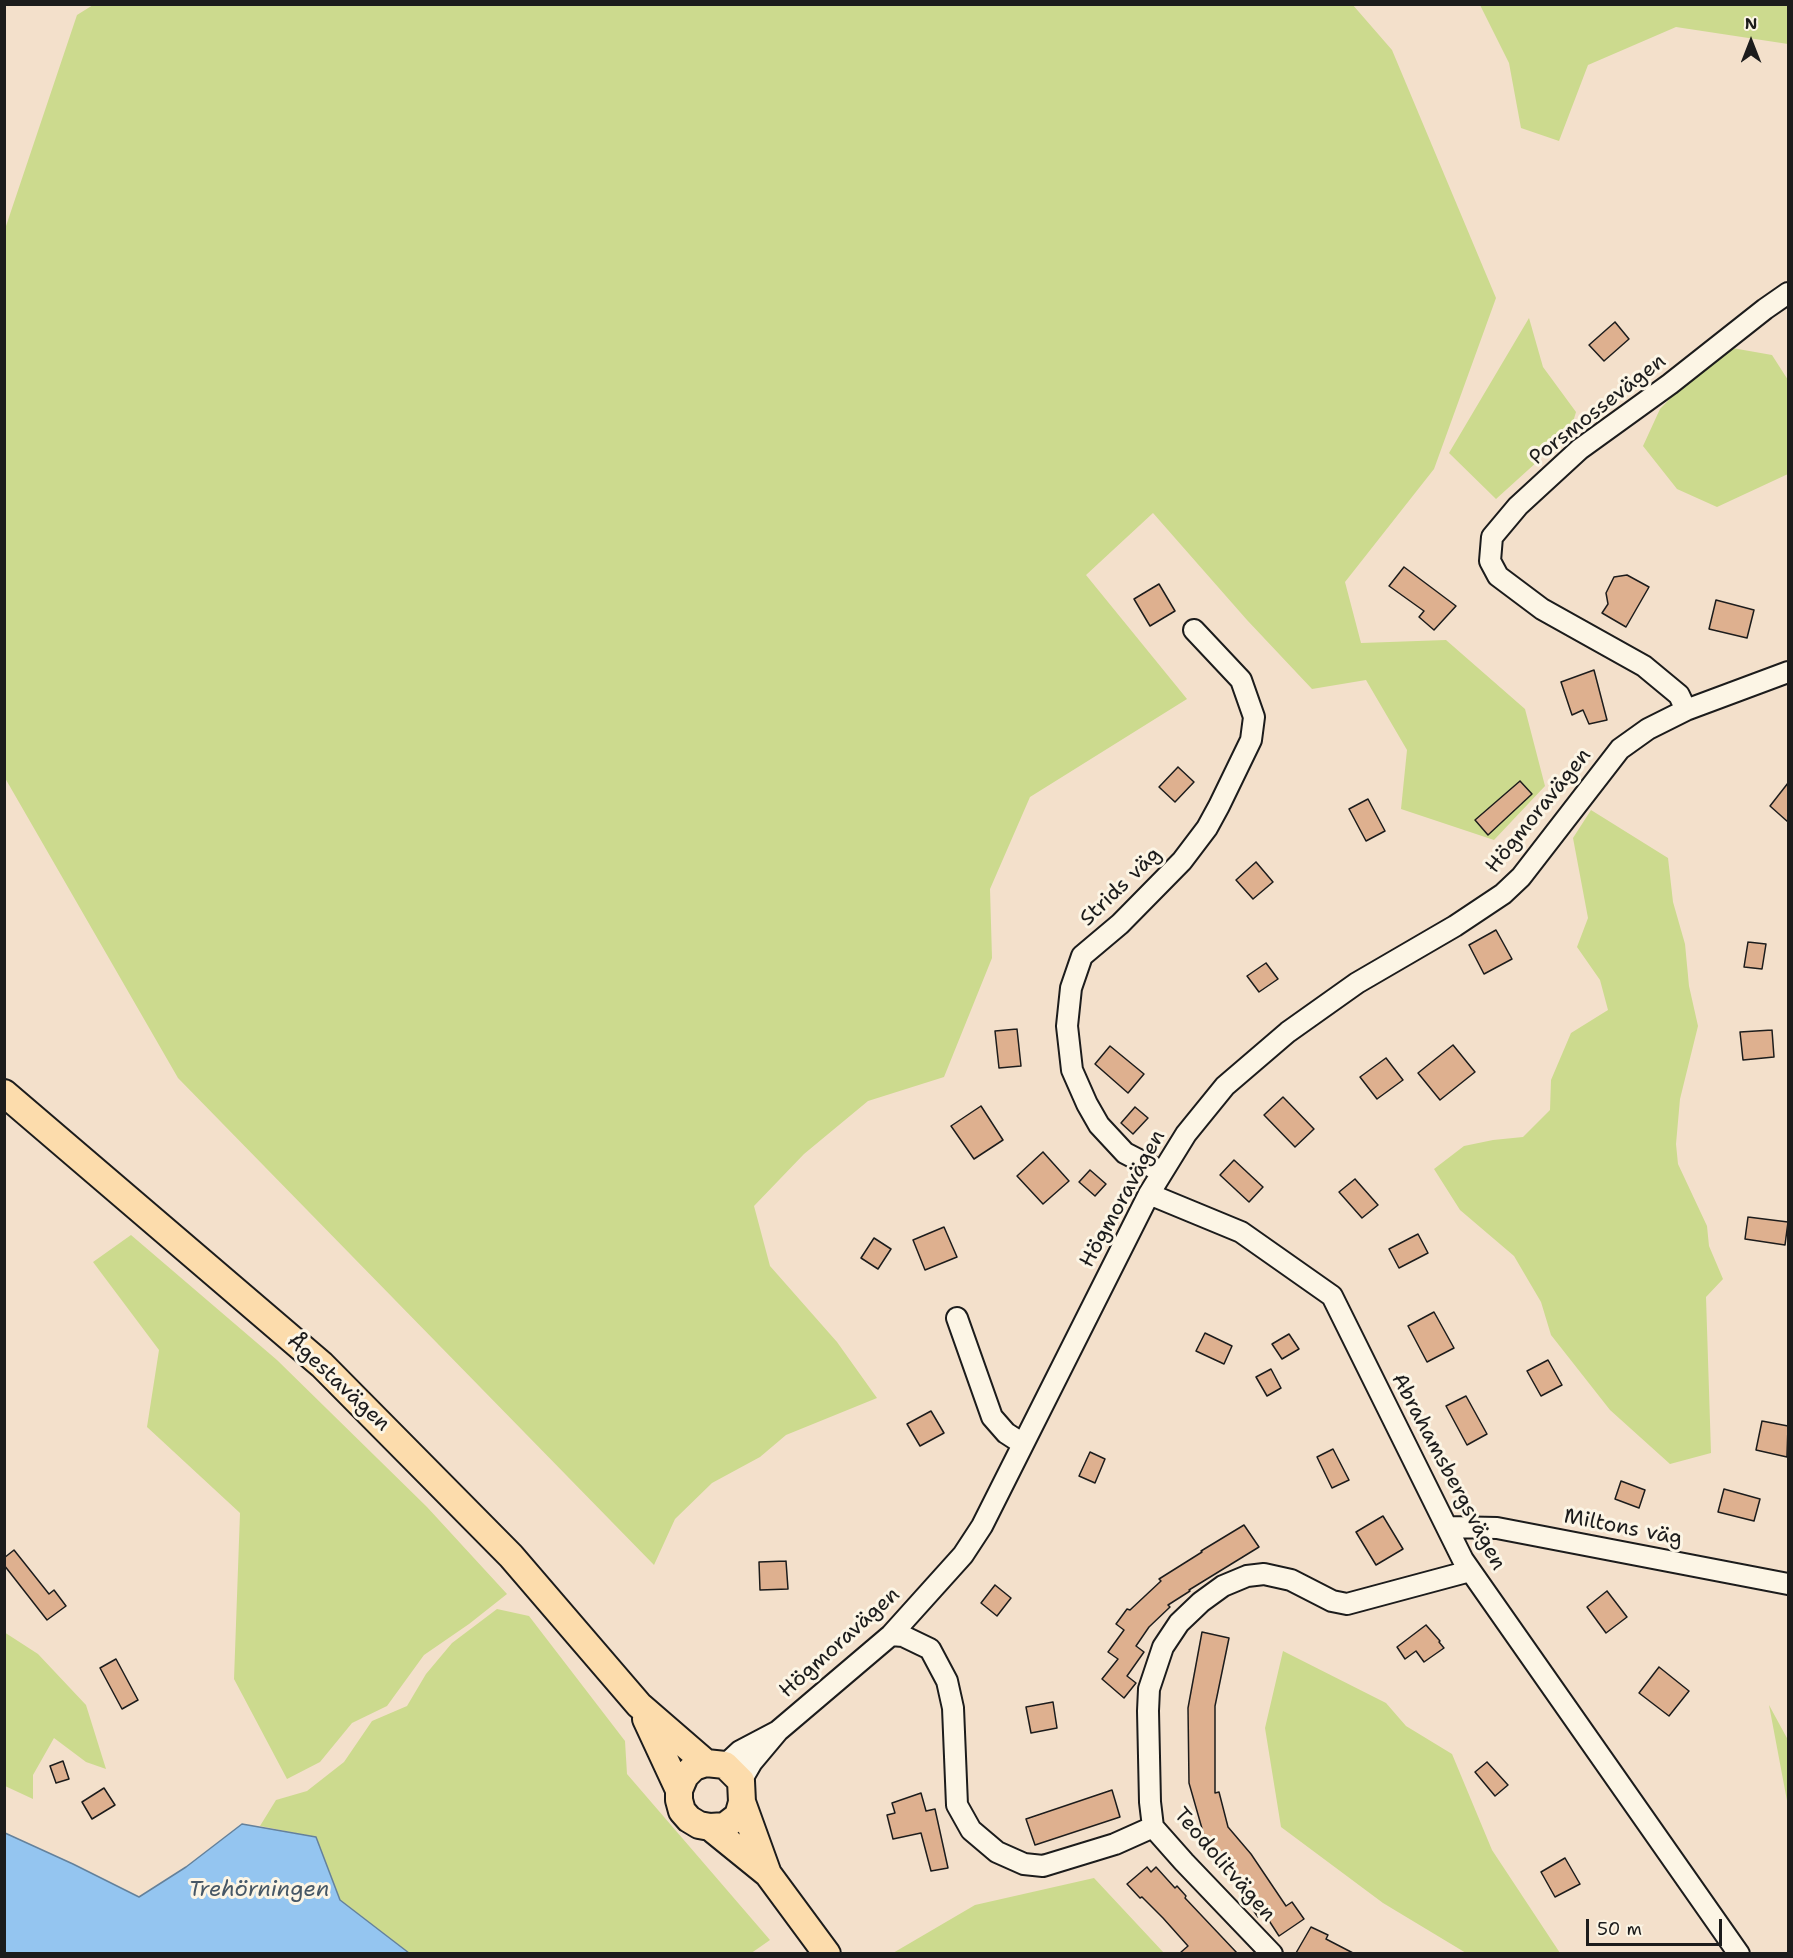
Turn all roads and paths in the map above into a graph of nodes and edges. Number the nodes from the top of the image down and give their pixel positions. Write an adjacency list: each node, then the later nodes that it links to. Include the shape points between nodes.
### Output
1 (1788, 293): 4 (street, Porsmossevägen, via 1580,449 1518,506 1492,537 1490,561 1498,576 1542,609 1644,666 1679,695)
2 (1194, 630): 6 (street, Strids väg, via 1241,680 1254,717 1251,740 1207,828 1182,861 1082,956 1071,988 1067,1026 1072,1070 1099,1125 1125,1153)
3 (1788, 672): 4 (street, Högmoravägen)
4 (1686, 710): 6 (street, Högmoravägen, via 1620,749 1521,877 1503,894 1357,983 1288,1032 1225,1086 1186,1134)
5 (4, 1093): 14 (main road, Ågestavägen, via 322,1365 511,1556)
6 (1162, 1172): 7 (street, Högmoravägen)
7 (1149, 1194): 9 (street, Högmoravägen); 10 (street, Abrahamsbergsvägen, via 1241,1232 1332,1296)
8 (957, 1318): 9 (street, via 992,1417)
9 (1023, 1444): 13 (street, Högmoravägen, via 963,1555)
10 (1448, 1527): 11 (street, Abrahamsbergsvägen); 12 (street, Miltons väg, via 1497,1528)
11 (1470, 1571): 18 (street, Teodolitvägen, via 1347,1604 1264,1574 1223,1586 1201,1602 1162,1647 1149,1689); 22 (street, Abrahamsbergsvägen)
12 (1788, 1584)
13 (891, 1635): 15 (street, Högmoravägen, via 778,1731 752,1762); 18 (street, via 903,1636 930,1649 947,1681 953,1708 957,1805 971,1830 997,1852 1024,1864 1043,1866 1115,1844)
14 (639, 1705): 15 (main road, Ågestavägen); 16 (main road, Ågestavägen)
15 (728, 1778): 16 (main road, via 694,1767); 17 (main road, via 738,1816 725,1826); 19 (main road, Ågestavägen)
16 (679, 1790): 17 (main road, Ågestavägen, via 682,1811 689,1820)
17 (710, 1827): 19 (main road, Ågestavägen)
18 (1153, 1827): 21 (street, Teodolitvägen)
19 (768, 1874): 20 (main road, Ågestavägen)
20 (827, 1953)
21 (1272, 1953)
22 (1739, 1953)

